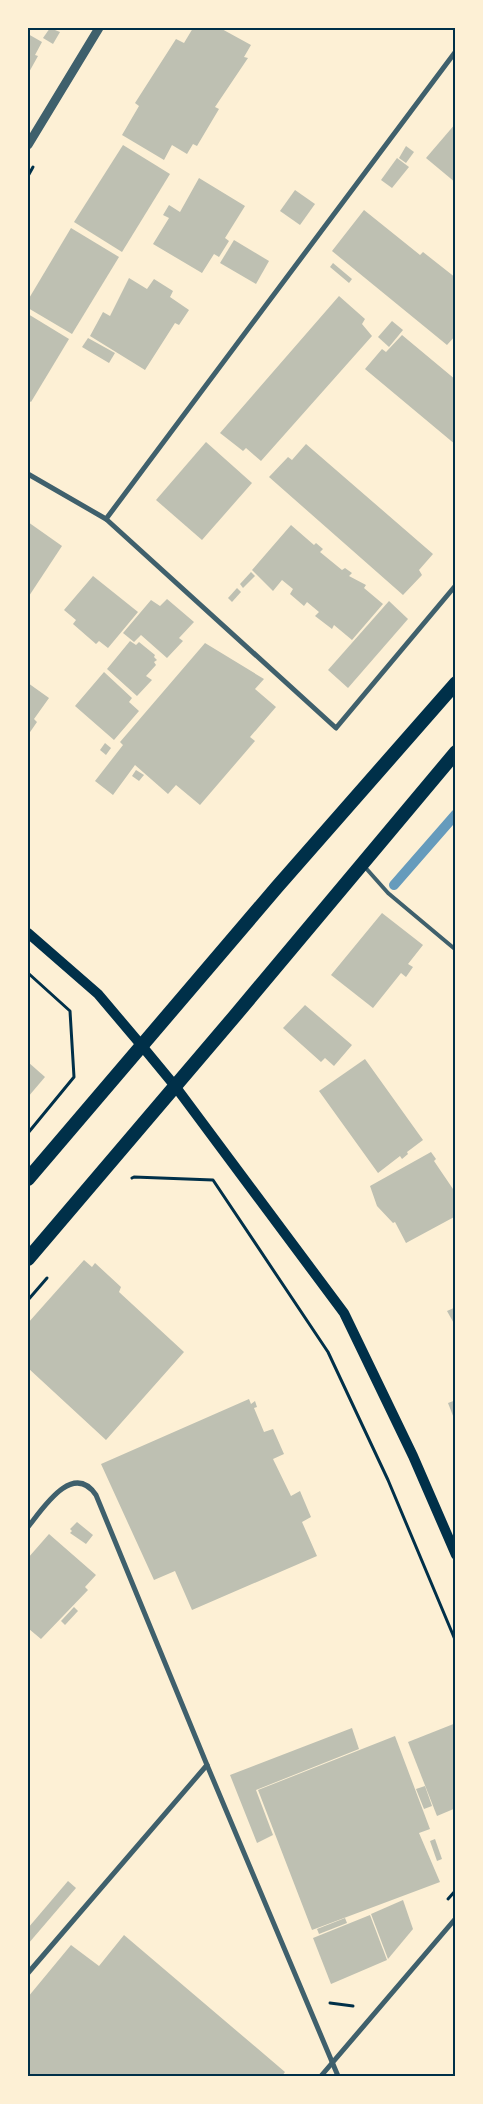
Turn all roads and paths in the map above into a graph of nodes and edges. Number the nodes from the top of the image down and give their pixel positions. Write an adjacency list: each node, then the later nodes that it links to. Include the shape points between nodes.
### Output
1 (99, 28): 3 (street)
2 (456, 51): 5 (street)
3 (28, 145)
4 (28, 474): 5 (street)
5 (106, 519): 6 (street, via 336,728)
6 (456, 585)
7 (456, 683): 13 (highway)
8 (456, 752): 9 (highway)
9 (362, 863): 11 (lane, via 388,893); 14 (highway)
10 (28, 933): 13 (main road, via 98,994)
11 (456, 950)
12 (28, 973): 15 (path, via 70,1010 74,1077)
13 (142, 1046): 14 (main road); 16 (highway)
14 (175, 1086): 18 (highway); 22 (main road, via 344,1313 413,1456)
15 (28, 1133)
16 (28, 1179)
17 (128, 1184): 23 (path, via 134,1176 213,1180 328,1352 388,1480)
18 (28, 1259)
19 (52, 1271): 20 (path)
20 (28, 1300)
21 (28, 1527): 24 (street, via 58,1492 80,1482 90,1486 104,1511)
22 (456, 1555)
23 (456, 1642)
24 (207, 1765): 26 (street); 27 (street)
25 (456, 1918): 27 (street)
26 (28, 1973)
27 (333, 2063): 28 (street); 29 (street)
28 (321, 2076)
29 (338, 2076)

